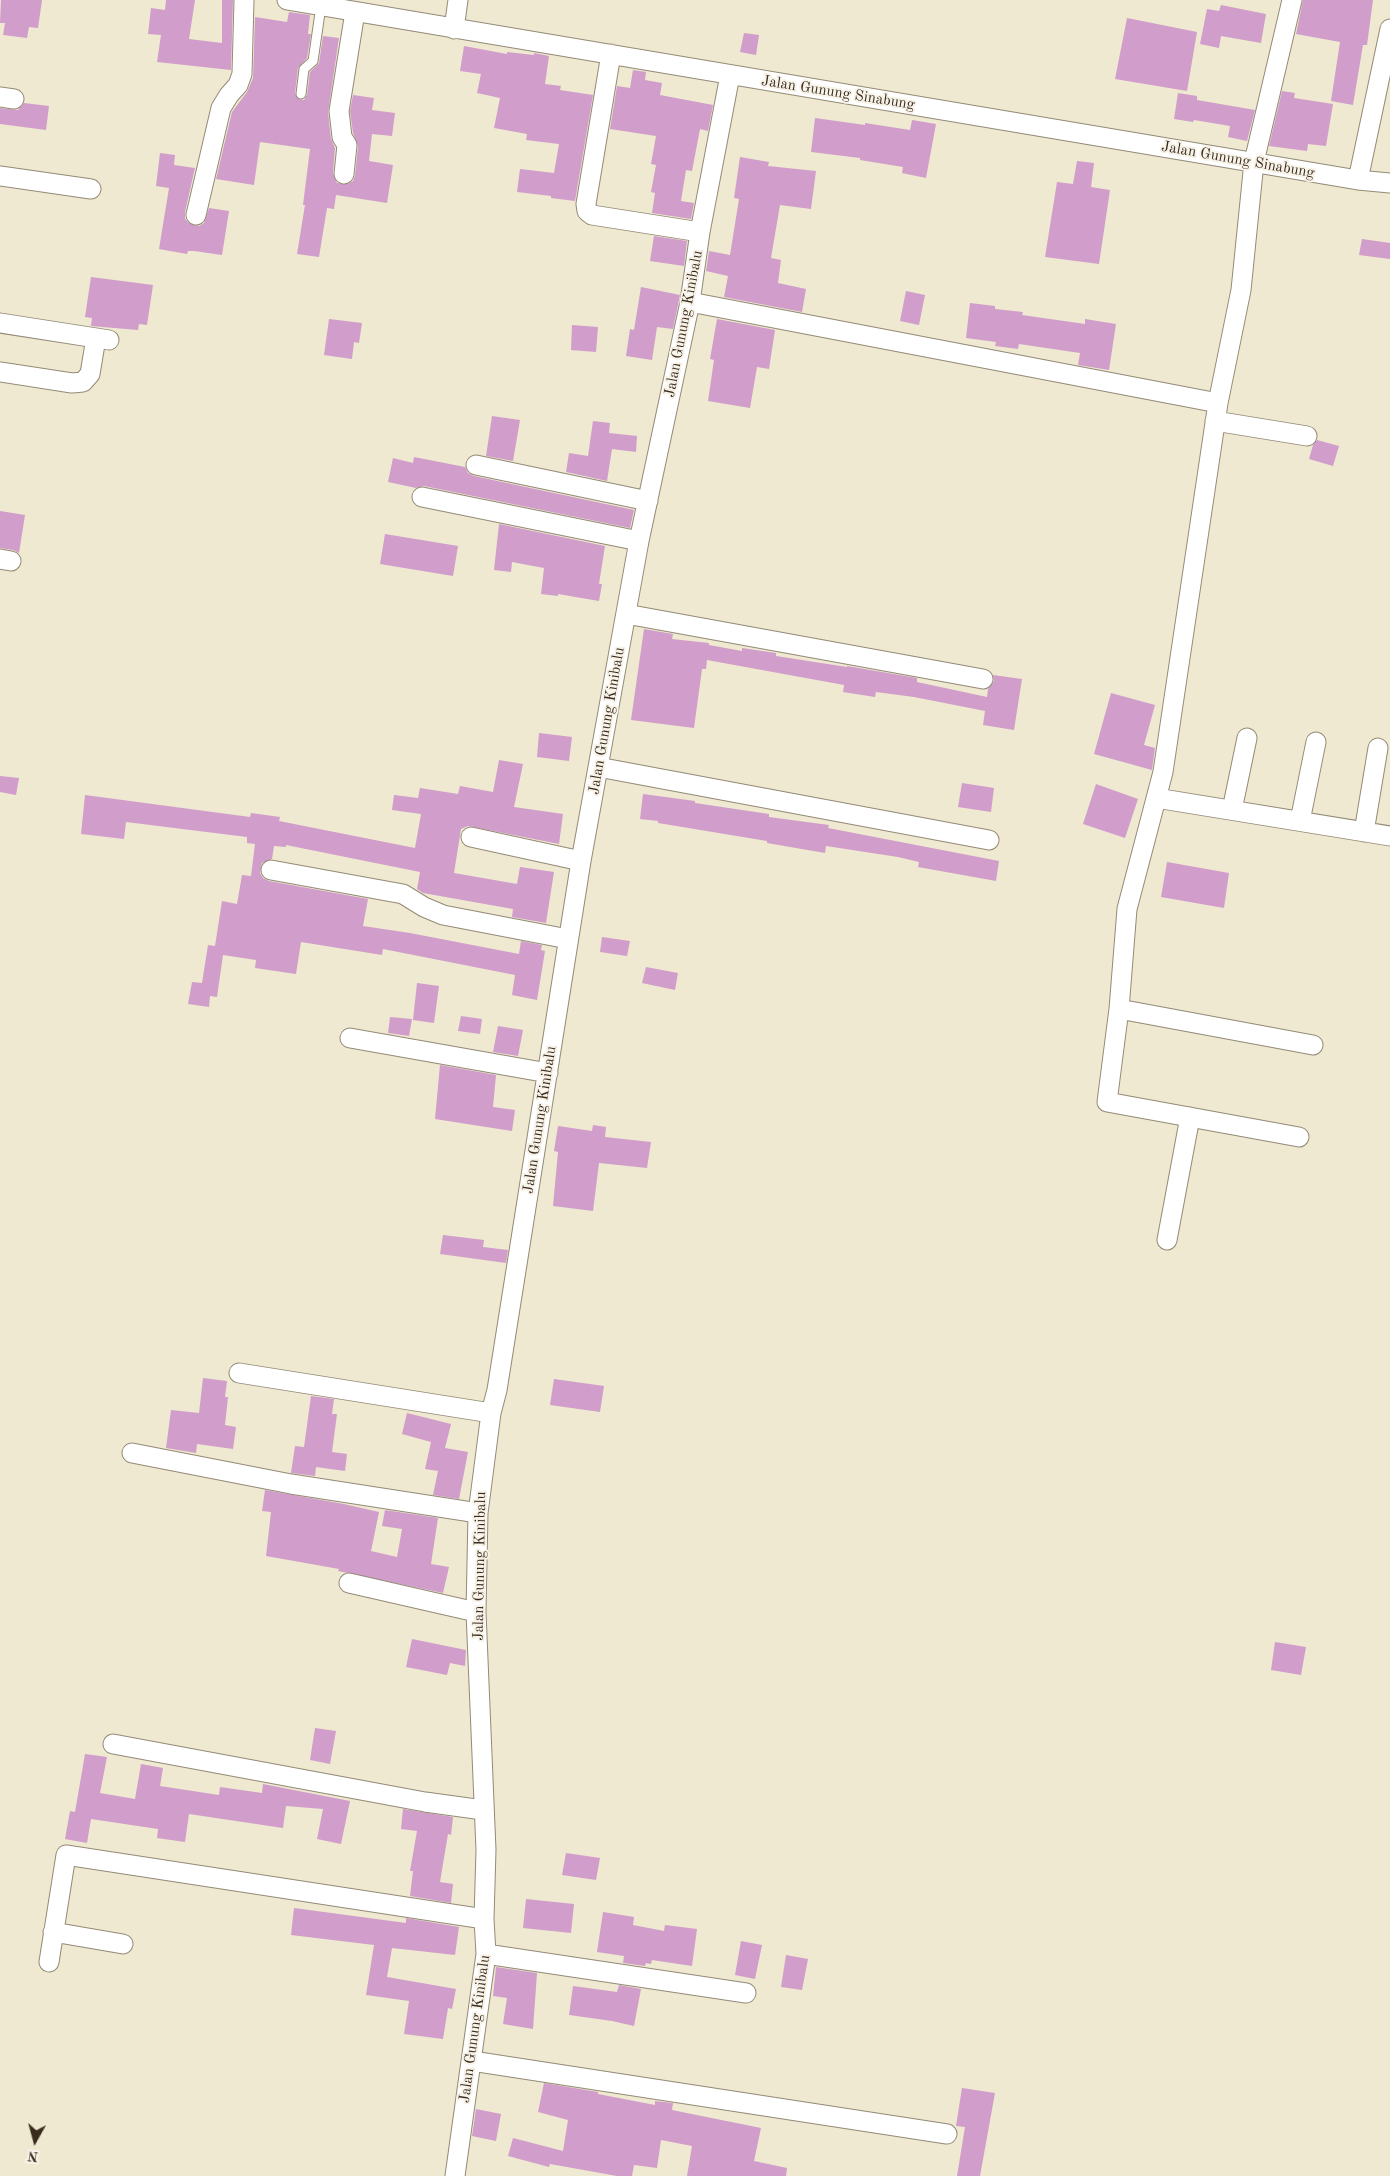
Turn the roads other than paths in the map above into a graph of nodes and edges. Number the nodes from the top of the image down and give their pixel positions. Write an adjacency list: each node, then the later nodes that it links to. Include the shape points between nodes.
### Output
1 (244, 0): 18 (street, via 242,74 221,108)
2 (287, 0): 5 (street, Jalan Gunung Sinabung)
3 (458, 0): 7 (street)
4 (1292, 0): 12 (street)
5 (321, 6): 6 (street, Jalan Gunung Sinabung); 11 (lane, via 313,61 304,69)
6 (355, 12): 7 (street, Jalan Gunung Sinabung); 13 (street, via 340,111 342,137 346,145)
7 (454, 29): 9 (street, Jalan Gunung Sinabung)
8 (1390, 30): 15 (street)
9 (611, 54): 10 (street, Jalan Gunung Sinabung); 19 (street, via 587,211 592,215)
10 (730, 75): 12 (street, Jalan Gunung Sinabung); 19 (street, Jalan Gunung Kinibalu)
11 (301, 94)
12 (1254, 162): 15 (street, Jalan Gunung Sinabung); 23 (street, via 1241,290)
13 (344, 174)
14 (0, 176): 17 (street)
15 (1358, 180): 16 (street, Jalan Gunung Sinabung)
16 (1390, 183)
17 (91, 189)
18 (196, 215)
19 (700, 232): 20 (street, Jalan Gunung Kinibalu)
20 (690, 302): 23 (street); 27 (street, Jalan Gunung Kinibalu)
21 (0, 323): 22 (street, via 102,339 90,374 83,382)
22 (0, 372)
23 (1216, 412): 24 (street); 35 (street, via 1174,707)
24 (1307, 436)
25 (476, 465): 27 (street)
26 (422, 497): 28 (street)
27 (648, 501): 28 (street, Jalan Gunung Kinibalu)
28 (639, 541): 29 (street, Jalan Gunung Kinibalu)
29 (626, 614): 30 (street); 34 (street, Jalan Gunung Kinibalu)
30 (983, 680)
31 (1247, 738): 36 (street)
32 (1316, 742): 37 (street)
33 (1378, 748): 38 (street)
34 (598, 767): 41 (street); 42 (street, Jalan Gunung Kinibalu)
35 (1156, 798): 36 (street); 45 (street, via 1127,909)
36 (1232, 810): 37 (street)
37 (1300, 821): 38 (street)
38 (1364, 832): 39 (street)
39 (1390, 836)
40 (471, 837): 42 (street)
41 (989, 840)
42 (581, 860): 44 (street, Jalan Gunung Kinibalu)
43 (271, 870): 44 (street, via 403,894 443,915)
44 (568, 940): 48 (street, Jalan Gunung Kinibalu)
45 (1119, 1009): 47 (street); 49 (street, via 1107,1102)
46 (350, 1038): 48 (street)
47 (1313, 1045)
48 (548, 1073): 53 (street, Jalan Gunung Kinibalu)
49 (1190, 1117): 50 (street); 51 (street)
50 (1299, 1136)
51 (1167, 1240)
52 (239, 1373): 53 (street)
53 (491, 1413): 55 (street, Jalan Gunung Kinibalu)
54 (132, 1453): 55 (street, via 300,1485)
55 (478, 1513): 57 (street, Jalan Gunung Kinibalu)
56 (349, 1583): 57 (street)
57 (476, 1612): 59 (street, Jalan Gunung Kinibalu)
58 (114, 1744): 59 (street)
59 (483, 1810): 60 (street, Jalan Gunung Kinibalu, via 486,1850)
60 (484, 1919): 61 (street, via 66,1855); 63 (street, Jalan Gunung Kinibalu)
61 (54, 1932): 62 (street); 64 (street)
62 (123, 1944)
63 (486, 1954): 65 (street); 66 (street, Jalan Gunung Kinibalu)
64 (49, 1962)
65 (746, 1992)
66 (472, 2061): 67 (street); 68 (street, Jalan Gunung Kinibalu)
67 (948, 2134)
68 (455, 2176)

